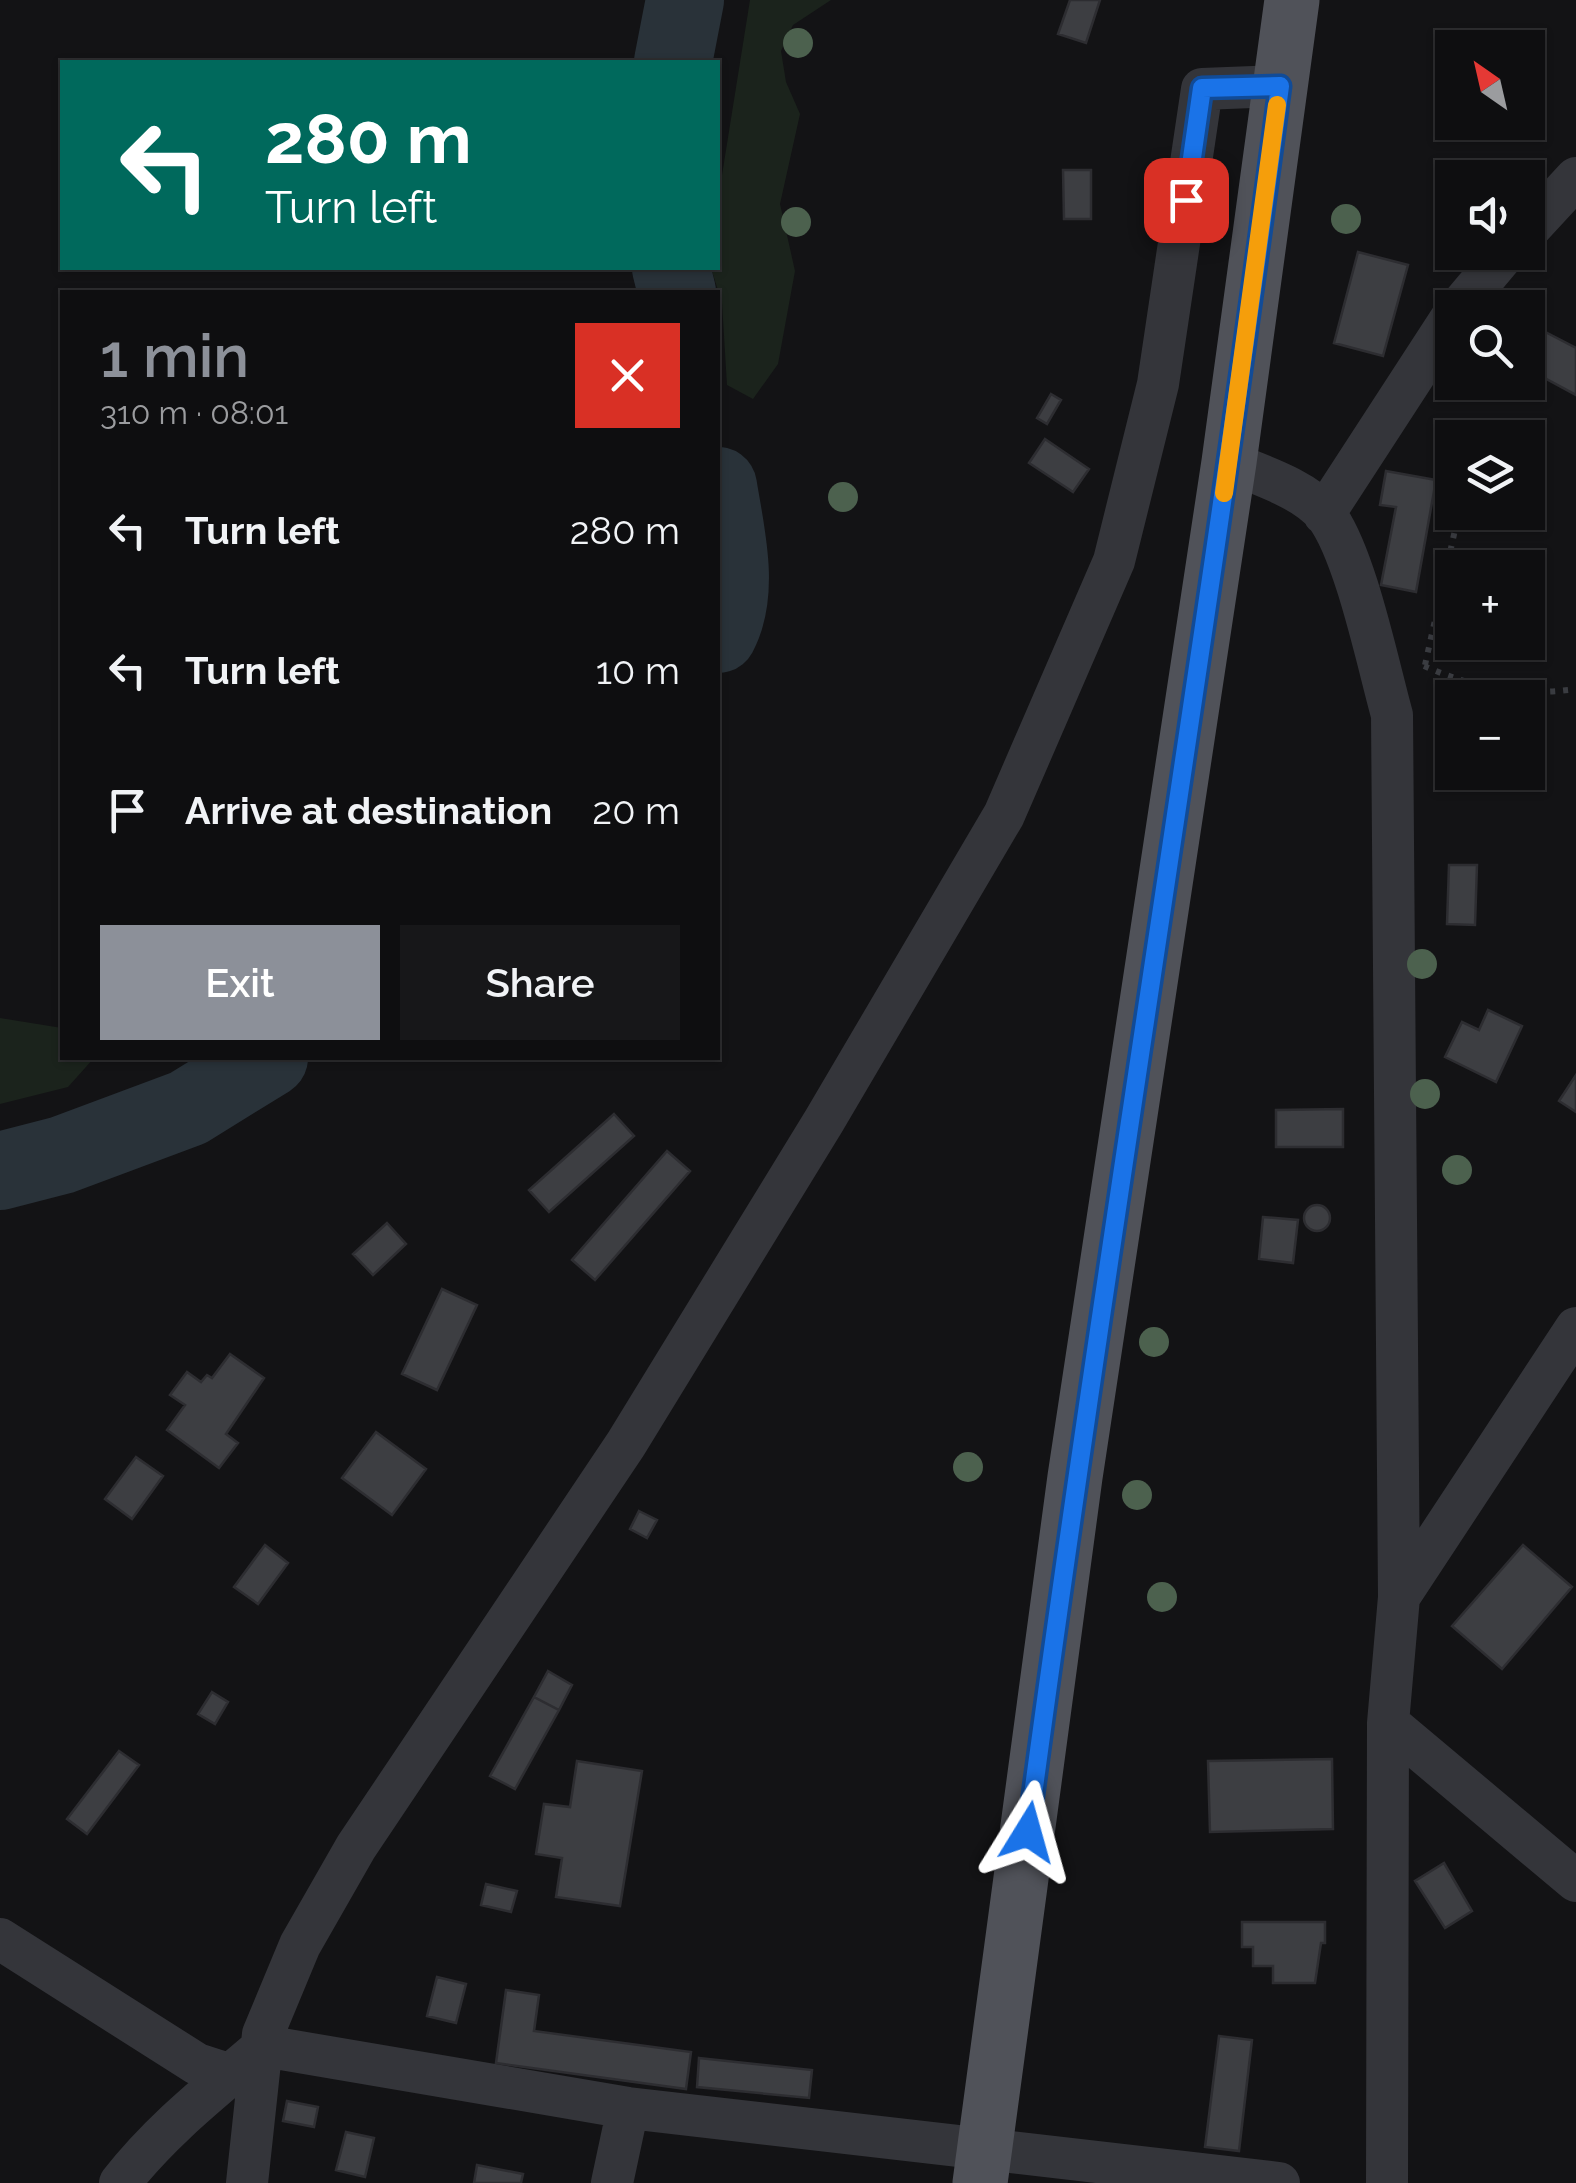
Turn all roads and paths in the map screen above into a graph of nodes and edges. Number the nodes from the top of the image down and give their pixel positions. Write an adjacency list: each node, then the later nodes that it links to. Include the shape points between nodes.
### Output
1 (1292, 0): 2 (main road)
2 (1280, 86): 8 (main road); 19 (street, via 1202,88 1158,384 1114,561 1004,815 626,1444 356,1847 300,1945)
3 (1576, 178): 4 (street)
4 (1545, 212)
5 (1491, 270): 6 (street)
6 (1473, 290)
7 (1435, 343): 9 (street)
8 (1228, 462): 9 (street, via 1285,486); 22 (main road, via 1074,1478)
9 (1324, 514): 11 (street, via 1354,579)
10 (1455, 530): 12 (path)
11 (1370, 636): 12 (path); 15 (street, via 1392,715 1394,781)
12 (1425, 666): 13 (path, via 1467,684 1537,694)
13 (1576, 689)
14 (1576, 1328): 15 (street)
15 (1399, 1597): 16 (street)
16 (1388, 1724): 17 (street); 27 (street)
17 (1576, 1881)
18 (0, 1940): 20 (street, via 197,2064)
19 (264, 2046): 20 (street); 21 (street); 24 (street)
20 (231, 2075): 23 (street, via 195,2101)
21 (628, 2108): 22 (street); 25 (street)
22 (983, 2165): 26 (street)
23 (120, 2183)
24 (247, 2183)
25 (612, 2183)
26 (1279, 2183)
27 (1387, 2183)

